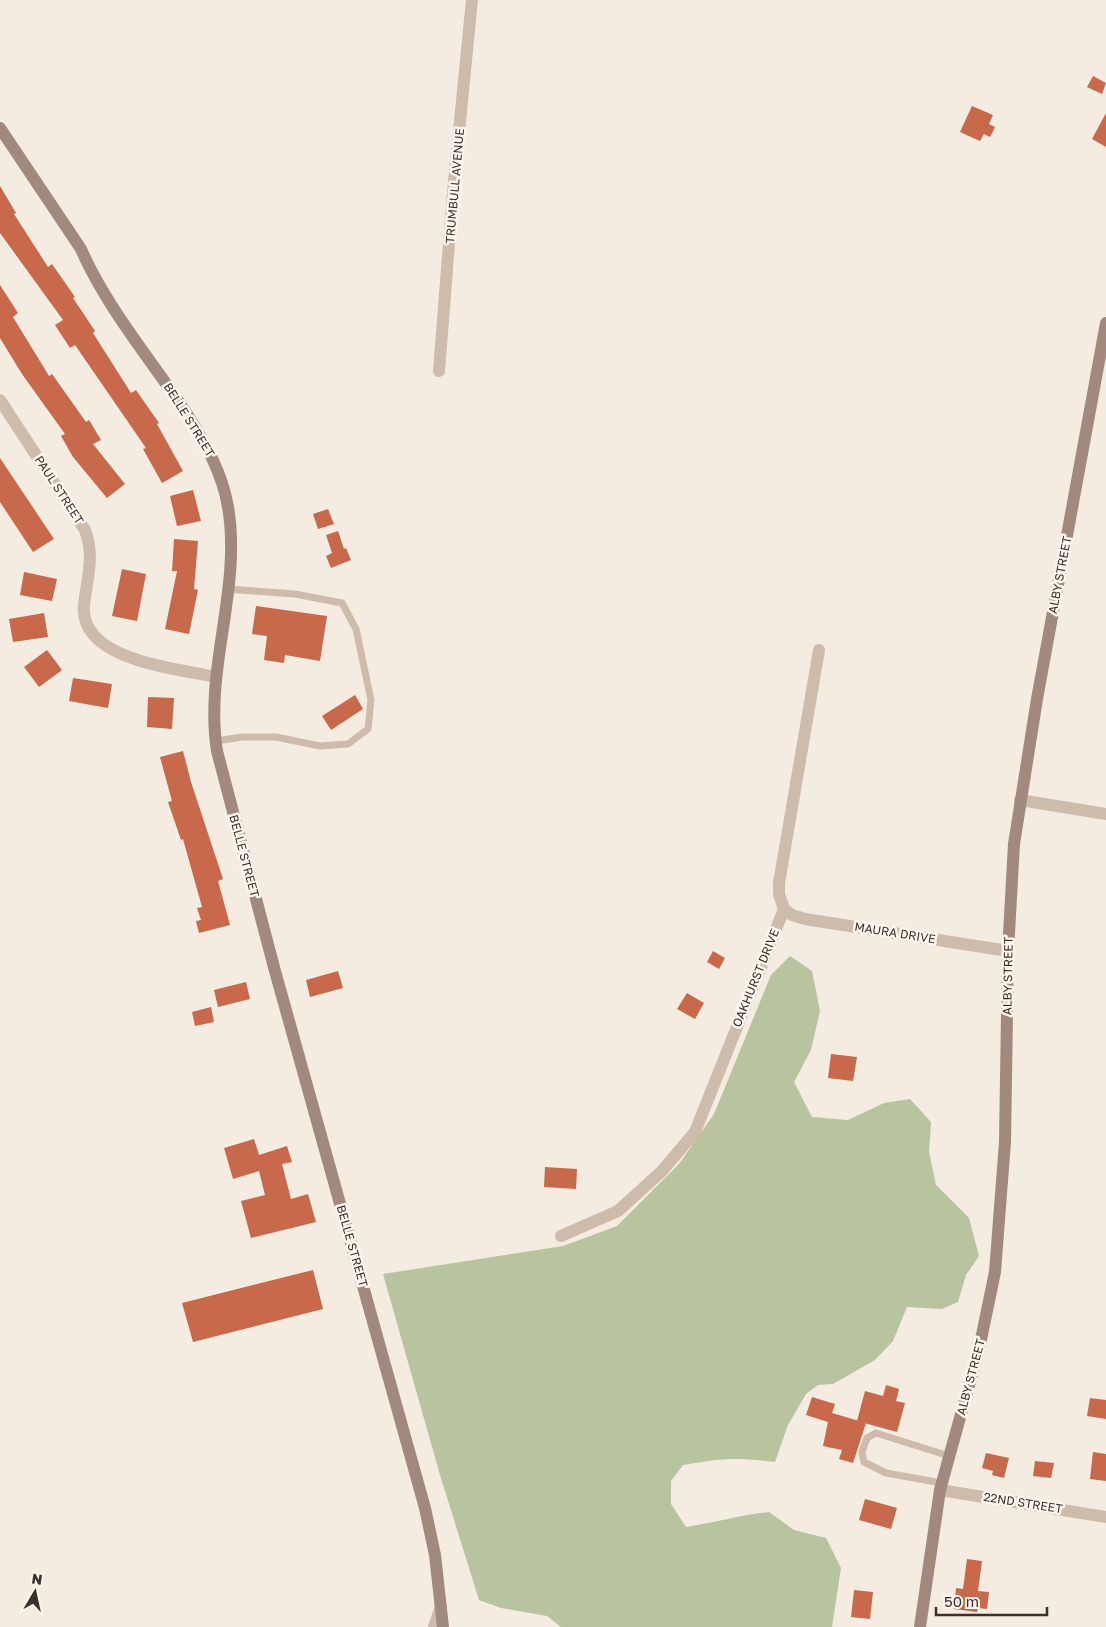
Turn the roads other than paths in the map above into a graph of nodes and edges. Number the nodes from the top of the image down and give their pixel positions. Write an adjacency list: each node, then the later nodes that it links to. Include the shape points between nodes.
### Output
1 (472, 0): 4 (street, TRUMBULL AVENUE)
2 (0, 128): 6 (street, BELLE STREET, via 190,419 216,465 230,528)
3 (1106, 324): 10 (street, ALBY STREET)
4 (439, 371)
5 (0, 400): 8 (street, PAUL STREET, via 85,530 90,551 83,617 90,633 121,654)
6 (227, 589): 8 (street, BELLE STREET); 9 (lane, via 294,594 342,603 356,629 371,700 368,729 348,744 320,746 276,737)
7 (819, 650): 12 (street, via 779,883)
8 (214, 677): 9 (street, BELLE STREET)
9 (216, 741): 18 (street, BELLE STREET, via 275,972 425,1508)
10 (1020, 800): 11 (street); 13 (street, ALBY STREET, via 1011,876)
11 (1106, 814)
12 (784, 909): 13 (street, MAURA DRIVE, via 792,916 805,919); 14 (street, OAKHURST DRIVE, via 695,1132 662,1171 618,1212)
13 (1008, 951): 15 (street, ALBY STREET, via 1005,1142 995,1272 979,1350)
14 (561, 1236)
15 (949, 1456): 16 (street, ALBY STREET); 16 (lane, via 876,1434 867,1438 862,1452 864,1462 886,1473)
16 (941, 1487): 17 (street, 22ND STREET); 21 (street, ALBY STREET)
17 (1106, 1516)
18 (441, 1606): 19 (street, BELLE STREET); 20 (street)
19 (434, 1627)
20 (443, 1627)
21 (920, 1627)

